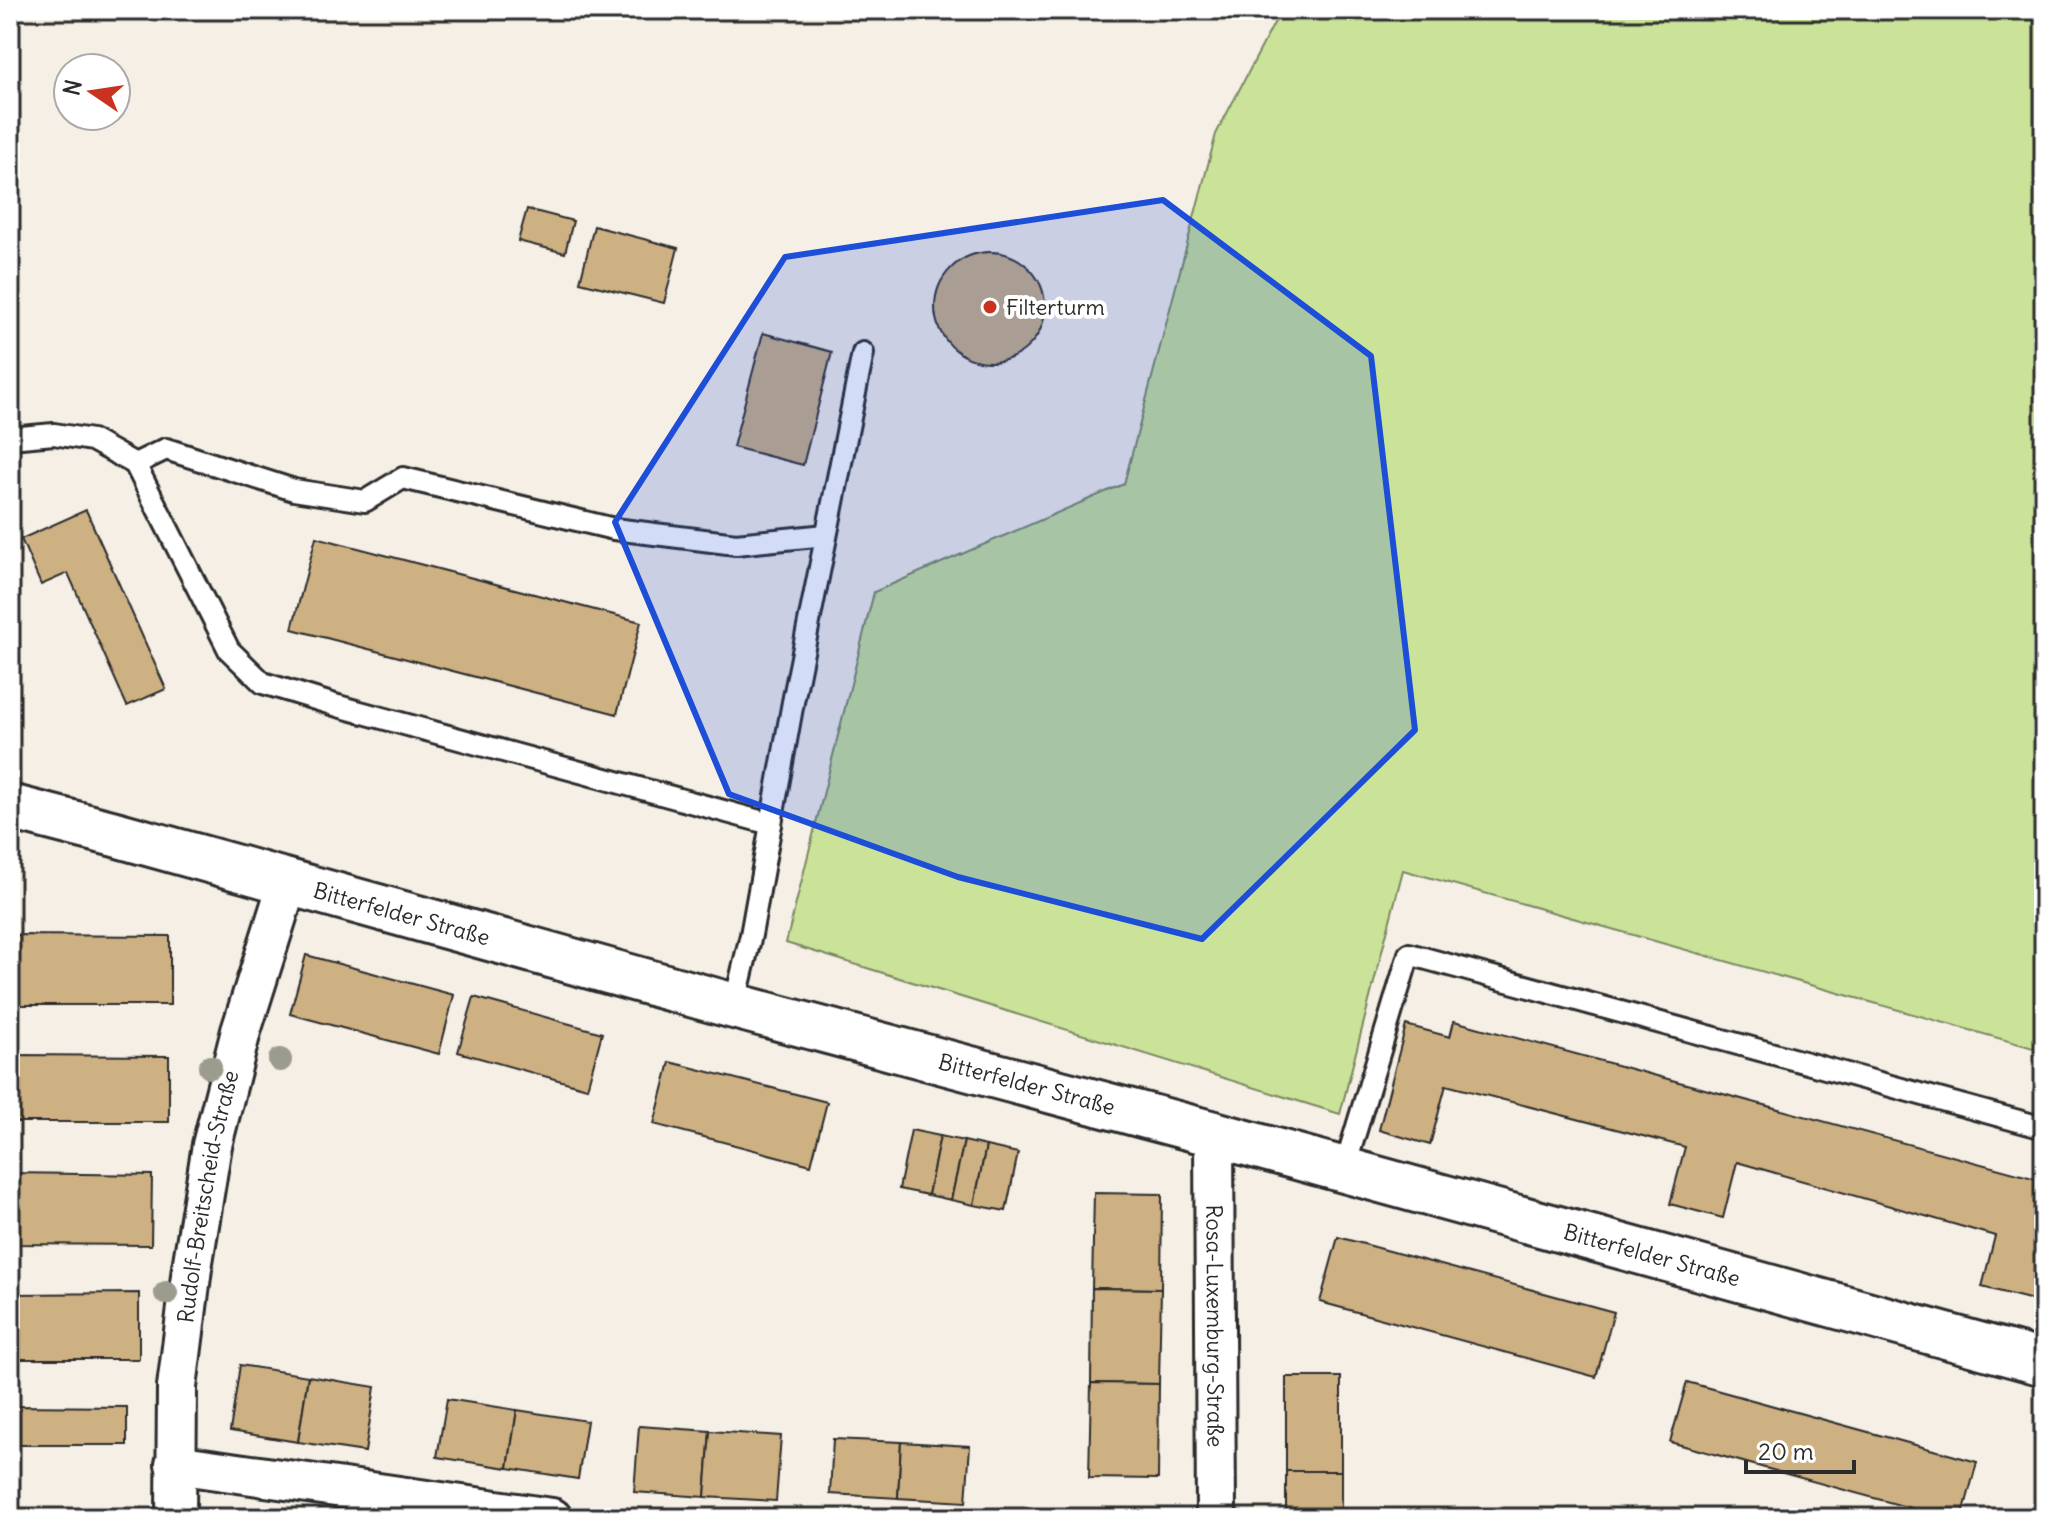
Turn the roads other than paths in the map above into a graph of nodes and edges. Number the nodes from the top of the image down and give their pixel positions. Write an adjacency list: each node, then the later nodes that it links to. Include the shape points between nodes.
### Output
1 (863, 353): 4 (lane)
2 (10, 438): 3 (lane, via 54,434 92,440)
3 (135, 464): 4 (lane, via 166,449 294,490 365,501 403,478 614,529 736,544); 6 (lane, via 229,650 263,683)
4 (826, 535): 6 (lane)
5 (10, 807): 7 (main road, Bitterfelder Straße)
6 (771, 824): 8 (lane)
7 (288, 882): 8 (main road, Bitterfelder Straße); 13 (street, Rudolf-Breitscheid-Straße, via 212,1145 177,1387)
8 (734, 1006): 10 (main road, Bitterfelder Straße)
9 (2044, 1128): 11 (lane, via 1409,954)
10 (1214, 1134): 11 (main road, Bitterfelder Straße); 16 (street, Rosa-Luxemburg-Straße)
11 (1344, 1170): 12 (main road, Bitterfelder Straße)
12 (2044, 1363)
13 (175, 1464): 14 (street, Rudolf-Breitscheid-Straße); 15 (street)
14 (176, 1518)
15 (552, 1518)
16 (1216, 1518)

